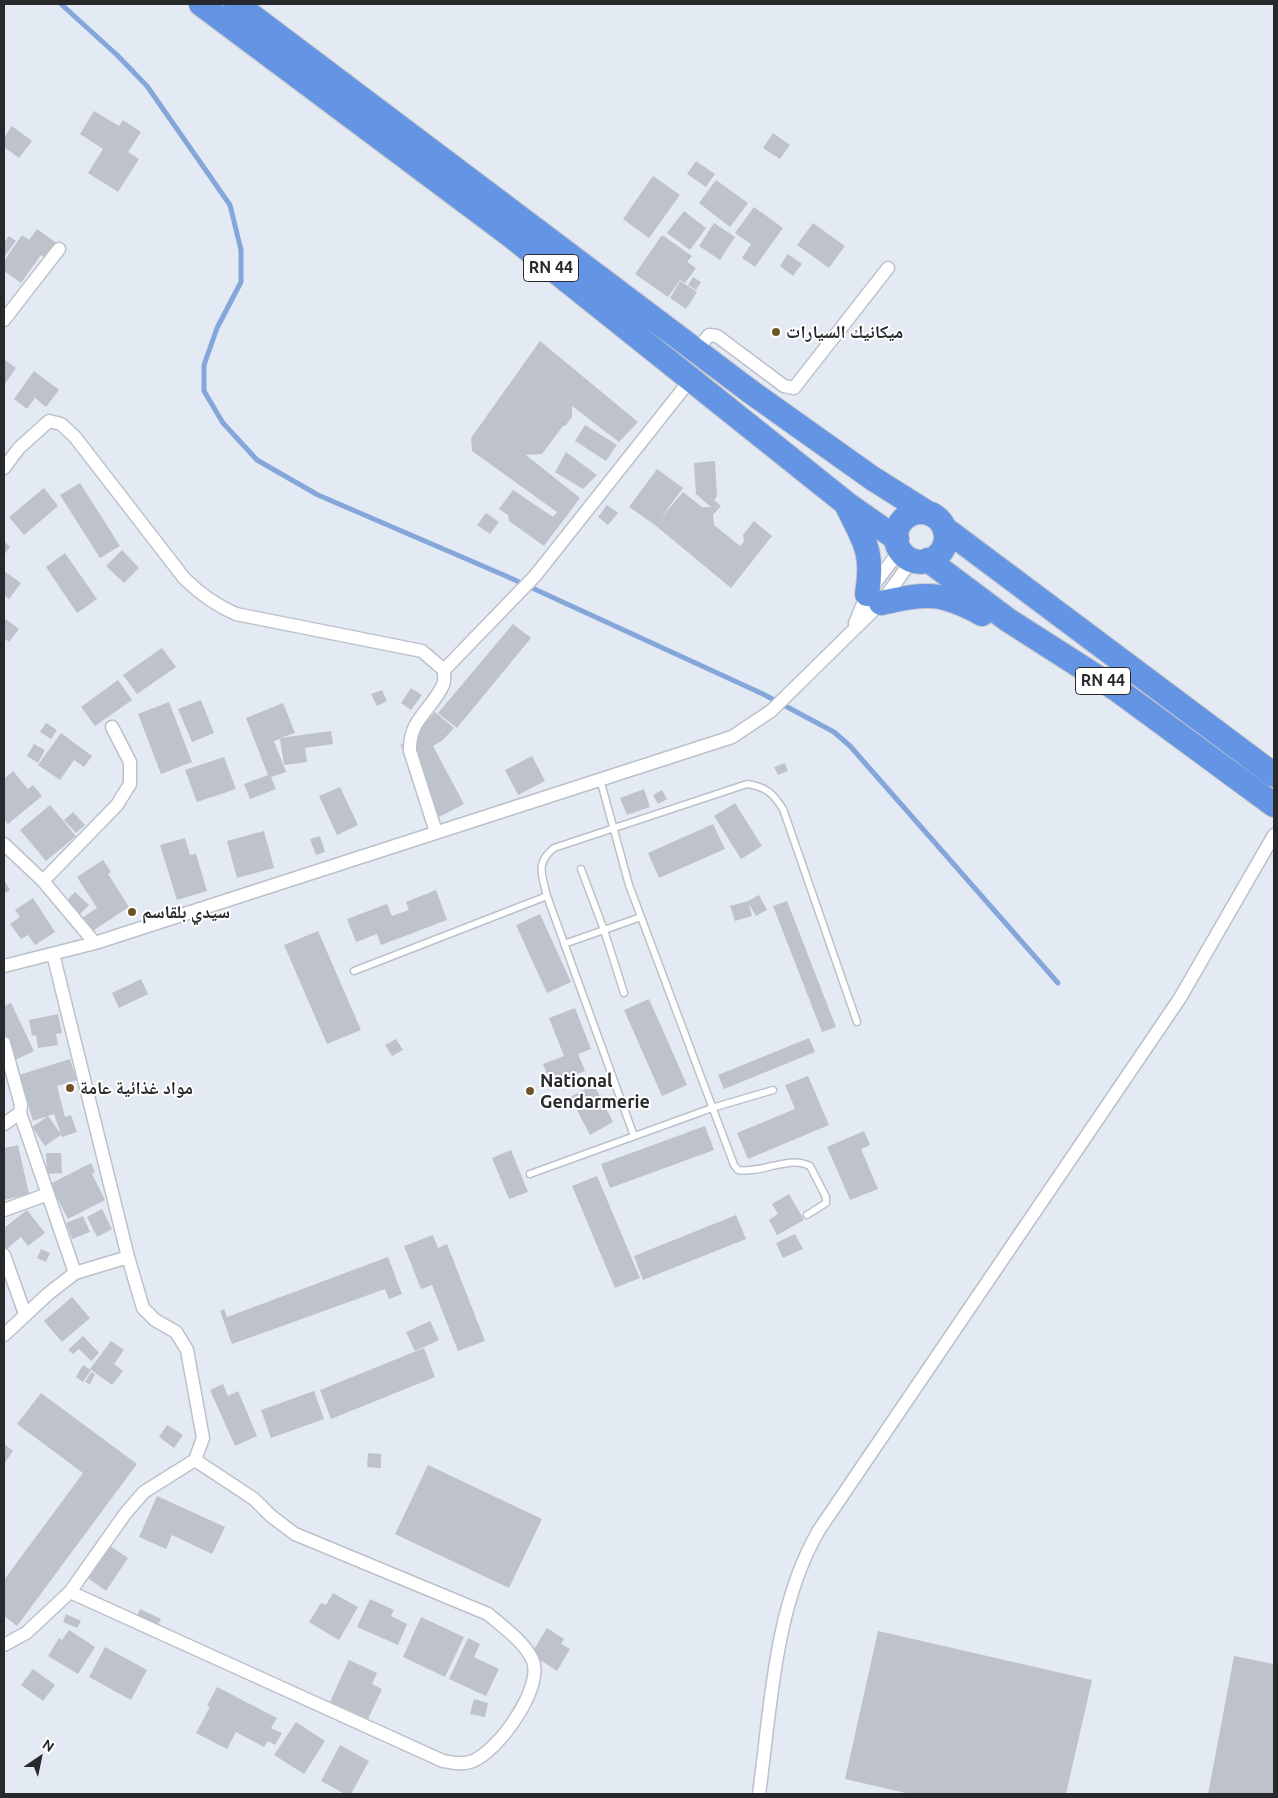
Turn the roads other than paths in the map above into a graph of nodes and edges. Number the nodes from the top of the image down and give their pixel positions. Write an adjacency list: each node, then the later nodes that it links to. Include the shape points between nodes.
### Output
1 (201, 4): 7 (highway, RN 44, via 514,238)
2 (236, 4): 6 (highway, RN 44)
3 (59, 249): 5 (street)
4 (888, 268): 6 (street, via 794,388 784,386 717,336 709,335)
5 (4, 320)
6 (696, 351): 10 (highway, RN 44, via 872,478)
7 (691, 379): 9 (highway, RN 44); 15 (street, via 535,576)
8 (4, 468): 15 (street, via 19,448 49,421 61,424 75,437 184,578 217,606 236,614 422,651)
9 (847, 504): 12 (highway, RN 44); 13 (highway, via 866,544)
10 (926, 512): 11 (highway, via 940,520); 12 (highway, via 917,512 903,519 898,526)
11 (944, 528): 12 (highway, via 946,535 942,551); 17 (highway, RN 44)
12 (909, 552): 13 (street); 14 (highway, RN 44)
13 (874, 598): 14 (highway, via 941,596 982,614); 18 (street, via 853,628 771,711 732,737)
14 (1008, 620): 19 (highway, RN 44, via 1119,691)
15 (444, 670): 21 (street, via 444,684 414,725 410,738 410,751)
16 (112, 727): 25 (street, via 130,762 130,784 117,805)
17 (1274, 775)
18 (600, 779): 20 (lane); 21 (street)
19 (1274, 805)
20 (614, 828): 26 (lane, via 554,848 545,855 541,866); 27 (lane); 35 (lane, via 747,784 760,786 773,794 783,809)
21 (436, 832): 29 (street)
22 (1274, 836): 54 (street, via 1180,998 804,1555 780,1639)
23 (4, 844): 25 (street)
24 (581, 870): 28 (lane)
25 (43, 881): 29 (street)
26 (547, 896): 30 (lane); 33 (lane)
27 (641, 917): 28 (lane); 38 (lane)
28 (604, 930): 30 (lane); 34 (lane)
29 (95, 943): 31 (street)
30 (564, 944): 41 (lane)
31 (53, 954): 32 (street); 47 (street)
32 (4, 966)
33 (354, 971)
34 (624, 993)
35 (857, 1022)
36 (4, 1046): 39 (street, via 20,1097)
37 (773, 1090): 38 (lane)
38 (712, 1108): 41 (lane); 45 (lane, via 738,1170 755,1171 795,1162 805,1163 814,1170 826,1203)
39 (20, 1113): 40 (street); 43 (street)
40 (4, 1124)
41 (634, 1136): 42 (lane)
42 (530, 1174)
43 (48, 1194): 44 (street); 48 (street)
44 (4, 1210)
45 (807, 1215)
46 (4, 1255): 49 (street)
47 (128, 1257): 48 (street); 51 (street, via 143,1308 155,1320 176,1332 187,1350 203,1438)
48 (75, 1273): 49 (street)
49 (25, 1314): 50 (street)
50 (4, 1335)
51 (195, 1460): 52 (street, via 144,1492); 52 (street, via 254,1499 295,1534 488,1614 524,1648 533,1662 535,1678 528,1698 510,1727 489,1750 474,1760 459,1764 443,1761)
52 (70, 1592): 53 (street, via 26,1633)
53 (4, 1645)
54 (759, 1794)

